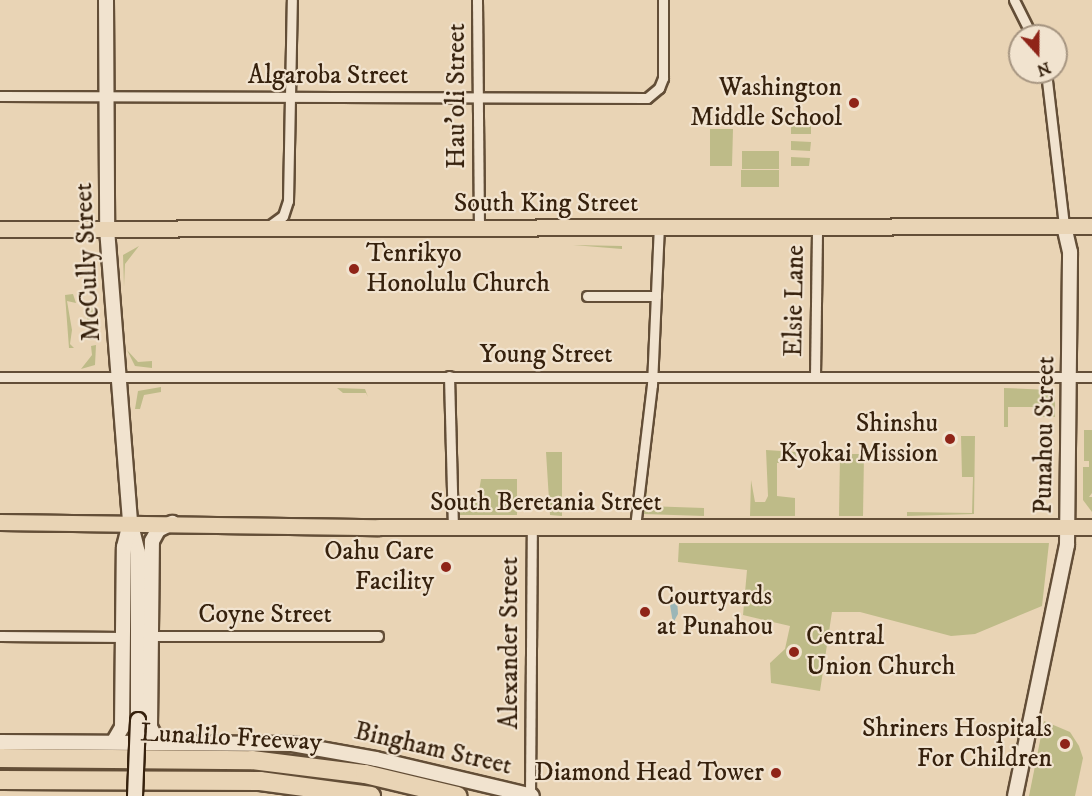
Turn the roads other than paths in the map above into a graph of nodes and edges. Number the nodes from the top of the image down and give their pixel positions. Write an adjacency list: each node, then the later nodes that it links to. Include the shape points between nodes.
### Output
1 (106, 0): 9 (street, McCully Street)
2 (292, 0): 10 (street)
3 (477, 0): 11 (street, Hau'oli Street)
4 (663, 0): 11 (street, Algaroba Street, via 663,78 655,94 638,98)
5 (1014, 0): 6 (street)
6 (1026, 24)
7 (1047, 84): 12 (street, Punahou Street)
8 (0, 96): 9 (street, Algaroba Street)
9 (106, 96): 10 (street, Algaroba Street); 19 (street, McCully Street)
10 (291, 96): 11 (street, Algaroba Street); 16 (street, via 288,206 280,219)
11 (477, 98): 17 (street, Hau'oli Street)
12 (1064, 226): 13 (main road, South King Street); 15 (main road, South King Street); 27 (street, Punahou Street, via 1070,252)
13 (1092, 226)
14 (658, 227): 15 (main road, South King Street); 17 (main road, South King Street); 21 (street)
15 (816, 227): 24 (street, Elsie Lane)
16 (263, 228): 17 (main road, South King Street); 19 (main road, South King Street)
17 (479, 228)
18 (0, 229): 19 (main road, South King Street)
19 (107, 229): 26 (street, McCully Street)
20 (587, 296): 21 (street)
21 (656, 296): 22 (street)
22 (653, 375): 23 (street, Young Street); 24 (street, Young Street); 34 (street)
23 (449, 376): 26 (street, Young Street); 32 (street)
24 (815, 376): 27 (street, Young Street)
25 (0, 377): 26 (street, Young Street)
26 (119, 377): 29 (street, McCully Street)
27 (1071, 377): 28 (street, Young Street); 35 (street, Punahou Street)
28 (1092, 377)
29 (130, 521): 30 (main road, South Beretania Street); 31 (main road, South Beretania Street); 37 (street, McCully Street); 42 (street, McCully Street, via 124,547)
30 (0, 522)
31 (179, 522): 32 (main road, South Beretania Street); 38 (street, McCully Street, via 154,534)
32 (453, 527): 33 (main road, South Beretania Street)
33 (532, 527): 34 (main road, South Beretania Street); 55 (street, Alexander Street)
34 (635, 527): 35 (main road, South Beretania Street)
35 (1068, 527): 36 (main road, South Beretania Street); 56 (street, Punahou Street)
36 (1092, 527)
37 (138, 552): 38 (street); 43 (street, McCully Street)
38 (152, 581): 40 (street, McCully Street)
39 (0, 636): 42 (street)
40 (152, 636): 41 (street, Coyne Street); 43 (street, McCully Street)
41 (378, 636)
42 (124, 637): 44 (street, McCully Street)
43 (144, 723): 44 (street); 47 (street, McCully Street); 52 (street, McCully Street, bridge)
44 (122, 727): 45 (street, McCully Street)
45 (114, 741): 46 (street, Bingham Street); 47 (street, Bingham Street)
46 (0, 742)
47 (158, 742): 55 (street, Bingham Street, via 292,744 376,759)
48 (0, 751): 50 (highway)
49 (0, 758): 50 (highway, Lunalilo Freeway)
50 (66, 758): 54 (highway, Lunalilo Freeway, via 252,760 311,765)
51 (0, 780): 53 (highway, Lunalilo Freeway, via 260,781)
52 (135, 796)
53 (371, 796)
54 (457, 796)
55 (531, 796)
56 (1015, 796)

